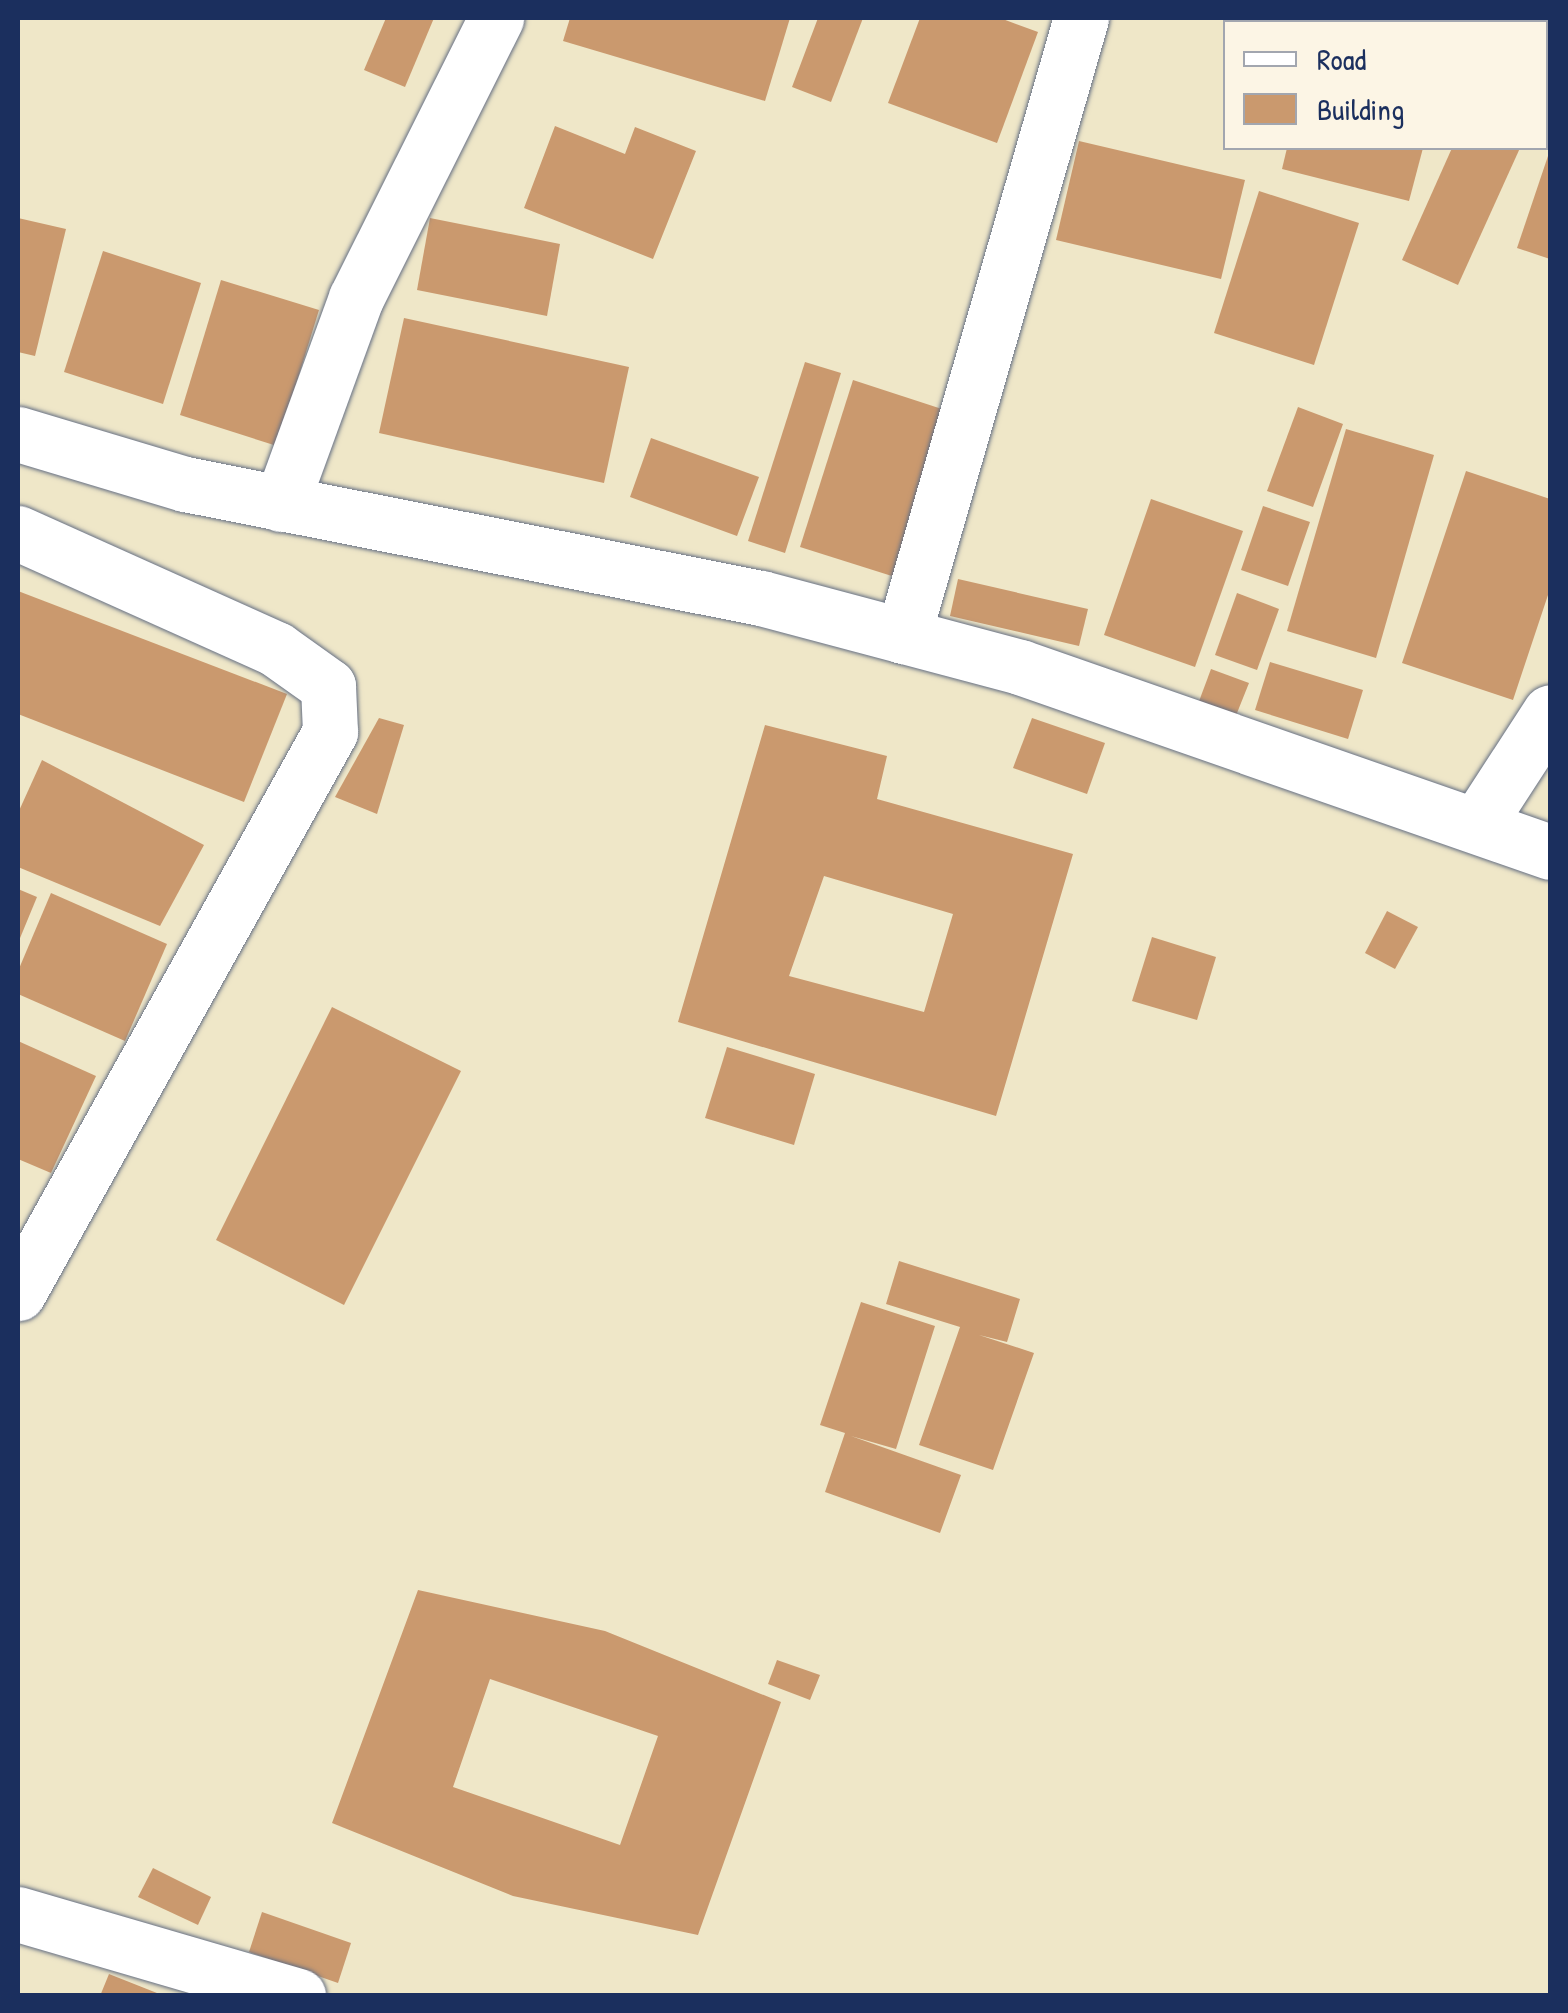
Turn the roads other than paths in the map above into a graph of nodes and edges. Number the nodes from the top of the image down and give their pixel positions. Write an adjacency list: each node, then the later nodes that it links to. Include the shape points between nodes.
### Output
1 (496, 18): 4 (street, via 356,298)
2 (1081, 18): 6 (street)
3 (18, 434): 4 (street)
4 (282, 504): 6 (street, via 761,598)
5 (18, 533): 10 (street, via 276,649 328,686 330,732)
6 (903, 636): 8 (street, via 1020,666)
7 (1550, 712): 8 (street)
8 (1478, 824): 9 (street)
9 (1550, 852)
10 (18, 1293)
11 (18, 1914): 12 (street)
12 (298, 1996)

